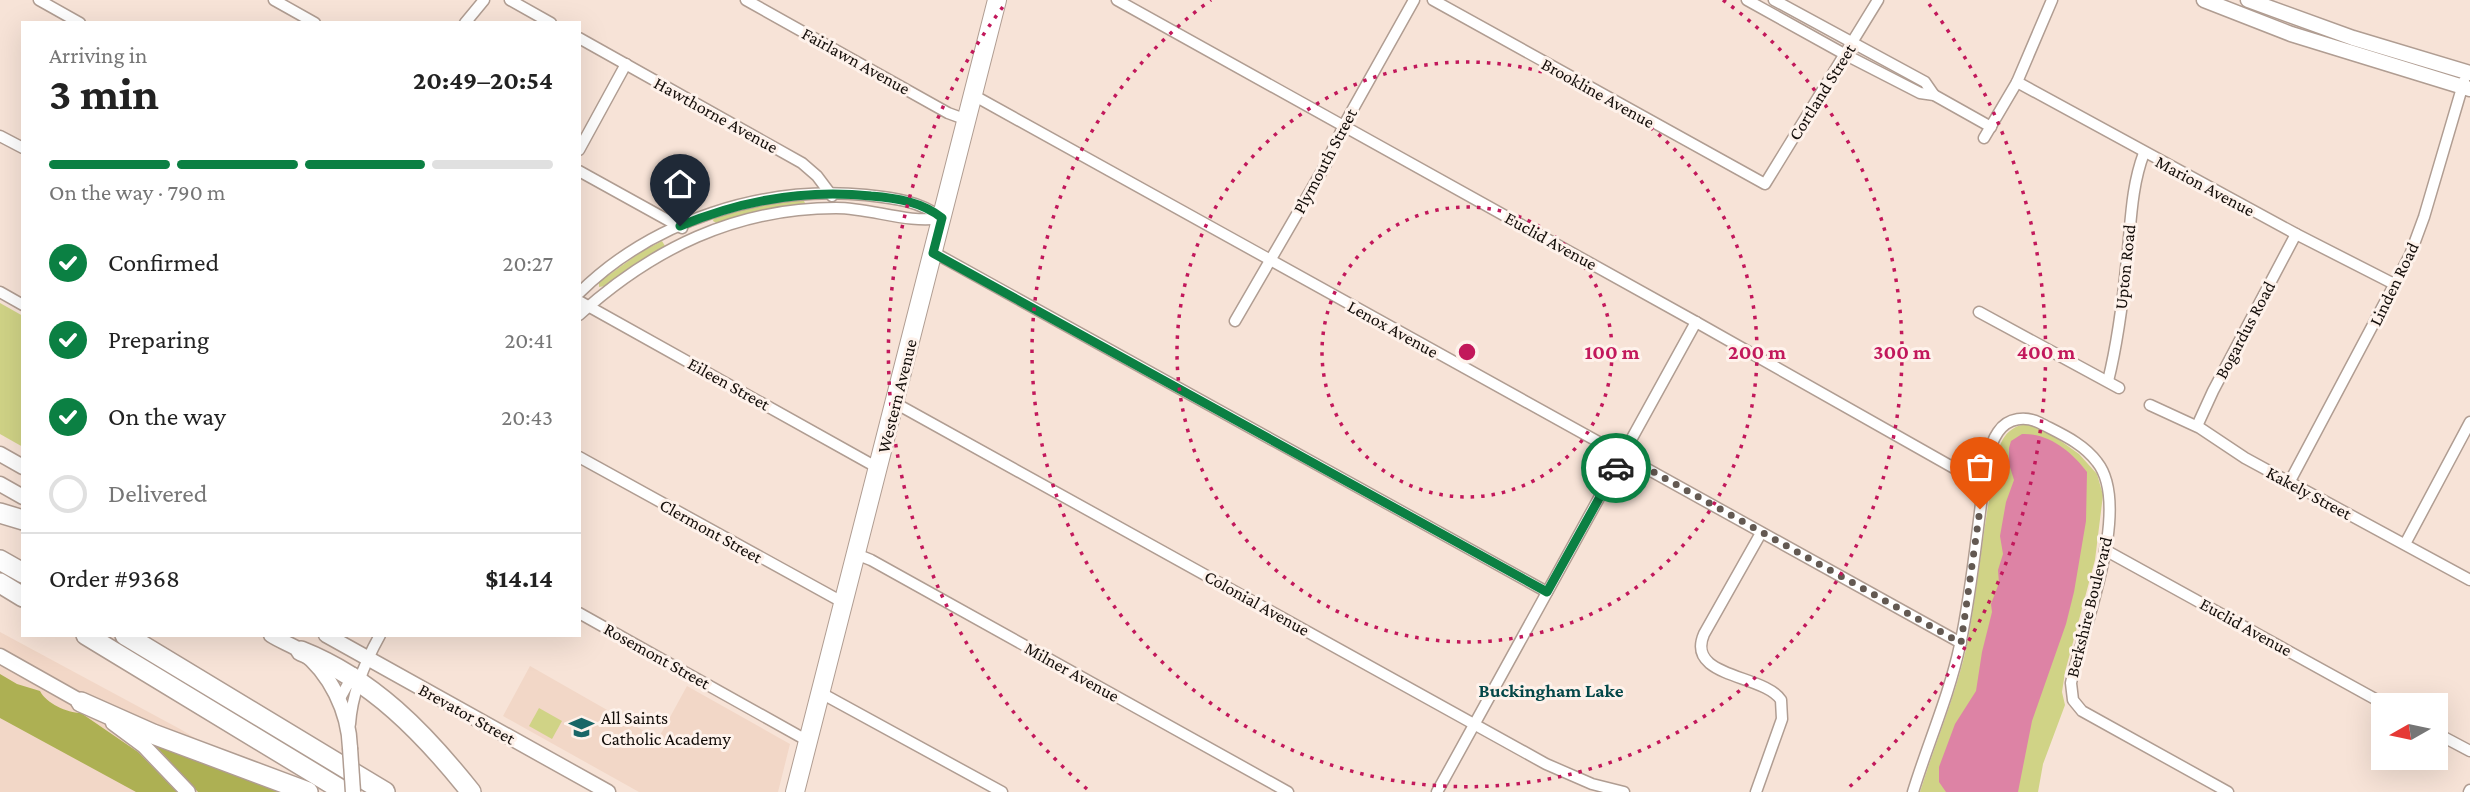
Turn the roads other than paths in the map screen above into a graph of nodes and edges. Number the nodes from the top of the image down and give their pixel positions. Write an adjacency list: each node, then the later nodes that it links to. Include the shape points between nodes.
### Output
1 (39, 0): 17 (street)
2 (274, 0): 18 (street)
3 (484, 0): 19 (street)
4 (510, 0): 20 (street)
5 (746, 0): 33 (street, Fairlawn Avenue)
6 (997, 0): 31 (main road, Western Avenue)
7 (1117, 0): 34 (street, Euclid Avenue)
8 (1414, 0): 34 (street, Plymouth Street)
9 (1433, 0): 42 (street, Brookline Avenue)
10 (1747, 0): 26 (street)
11 (1774, 0): 24 (street)
12 (1878, 0): 24 (street, Cortland Street)
13 (2052, 0): 29 (street)
14 (2204, 0): 21 (street)
15 (2248, 0): 16 (street)
16 (2296, 18): 21 (street); 22 (street)
17 (76, 21)
18 (312, 21)
19 (467, 21)
20 (547, 21)
21 (2291, 34): 25 (street)
22 (2353, 38): 25 (street); 28 (street)
23 (581, 39): 27 (street, Hawthorne Avenue)
24 (1853, 44): 26 (street, Cortland Street); 32 (street, via 1925,82)
25 (2348, 53): 30 (street)
26 (1846, 55): 32 (street, via 1920,93); 42 (street, Cortland Street)
27 (626, 64): 38 (street); 43 (street, Hawthorne Avenue, via 802,163)
28 (2468, 72): 30 (street, Linden Road)
29 (2017, 82): 35 (street); 40 (street, Marion Avenue)
30 (2466, 88): 51 (street, Linden Road, via 2420,229)
31 (973, 94): 33 (main road, Western Avenue); 50 (street, Lenox Avenue)
32 (1934, 95): 35 (street)
33 (967, 120): 45 (main road, Western Avenue)
34 (1343, 125): 50 (street, Plymouth Street, via 1326,164); 58 (street, Euclid Avenue)
35 (1991, 127): 37 (street)
36 (0, 136): 39 (street)
37 (1984, 138)
38 (581, 146)
39 (21, 147)
40 (2144, 153): 47 (street, Marion Avenue); 59 (street, Upton Road, via 2133,189 2127,264)
41 (581, 172): 46 (street)
42 (1765, 184)
43 (831, 193): 44 (street, Hawthorne Avenue); 45 (street, via 911,202); 46 (street, via 753,202)
44 (837, 208): 45 (street, via 923,221); 48 (street, via 754,218)
45 (942, 218): 49 (main road, Western Avenue)
46 (680, 226): 48 (street); 52 (street, via 628,254)
47 (2295, 234): 51 (street, Marion Avenue); 64 (street, Bogardus Road)
48 (692, 237): 55 (street)
49 (933, 253): 61 (main road, Western Avenue); 84 (street)
50 (1270, 259): 57 (street, Plymouth Street); 66 (street, Lenox Avenue)
51 (2396, 285): 70 (street, Linden Road)
52 (581, 291)
53 (0, 292): 54 (street)
54 (21, 304)
55 (584, 304): 69 (street, Eileen Street)
56 (1979, 312): 59 (street)
57 (1235, 321)
58 (1696, 322): 66 (street); 72 (street, Euclid Avenue)
59 (2108, 381): 60 (street)
60 (2119, 387)
61 (895, 403): 69 (main road, Western Avenue); 102 (street, Colonial Avenue)
62 (2150, 405): 64 (street, Kakely Street)
63 (2470, 422): 77 (street)
64 (2197, 426): 70 (street, Kakely Street)
65 (0, 454): 68 (street)
66 (1623, 455): 76 (street, Lenox Avenue); 84 (street)
67 (581, 458): 86 (street, Clermont Street)
68 (21, 466)
69 (878, 468): 79 (main road, Western Avenue)
70 (2289, 482): 77 (street, Kakely Street)
71 (0, 484): 73 (street)
72 (1984, 485): 78 (street, Berkshire Boulevard, via 1993,442 2008,422 2036,421 2068,437 2098,463 2107,481); 93 (street, Berkshire Boulevard)
73 (21, 496)
74 (0, 513): 75 (highway)
75 (21, 519)
76 (1761, 533): 93 (street, Lenox Avenue); 120 (street, via 1701,645 1714,668 1770,689 1781,701 1782,719)
77 (2405, 544): 82 (street, Kakely Street)
78 (2105, 550): 99 (street, Euclid Avenue); 122 (street, Berkshire Boulevard, via 2073,671 2071,697 2082,711)
79 (856, 554): 86 (main road, Western Avenue); 117 (street, Milner Avenue)
80 (0, 560): 81 (highway)
81 (21, 572)
82 (2470, 580)
83 (0, 583): 85 (highway)
84 (1547, 592): 102 (street)
85 (21, 596)
86 (844, 603): 98 (main road, Western Avenue)
87 (581, 613): 105 (street, Rosemont Street)
88 (89, 637): 110 (highway)
89 (128, 637): 112 (highway)
90 (275, 637): 94 (street)
91 (330, 637): 96 (street, Brevator Street)
92 (379, 637): 96 (street)
93 (1961, 643): 121 (street, Berkshire Boulevard)
94 (301, 651): 97 (highway); 100 (street)
95 (0, 656): 101 (street)
96 (367, 658): 97 (street); 114 (street, Brevator Street)
97 (356, 679): 100 (street); 104 (street); 113 (highway, via 422,734)
98 (821, 693): 105 (main road, Western Avenue); 116 (street)
99 (2371, 697)
100 (339, 700): 104 (street)
101 (82, 702): 108 (street, via 144,746); 109 (highway)
102 (1476, 724): 107 (street, Colonial Avenue, via 1546,764); 118 (street)
103 (2448, 739): 106 (street)
104 (349, 741): 111 (street, bridge)
105 (808, 741): 115 (main road, Western Avenue)
106 (2470, 751)
107 (1606, 790): 119 (street, Colonial Avenue)
108 (188, 792)
109 (308, 792)
110 (345, 792)
111 (354, 792)
112 (385, 792)
113 (471, 792)
114 (608, 792)
115 (795, 792)
116 (1002, 792)
117 (1287, 792)
118 (1437, 792)
119 (1624, 792)
120 (1756, 792)
121 (1913, 792)
122 (2228, 792)

